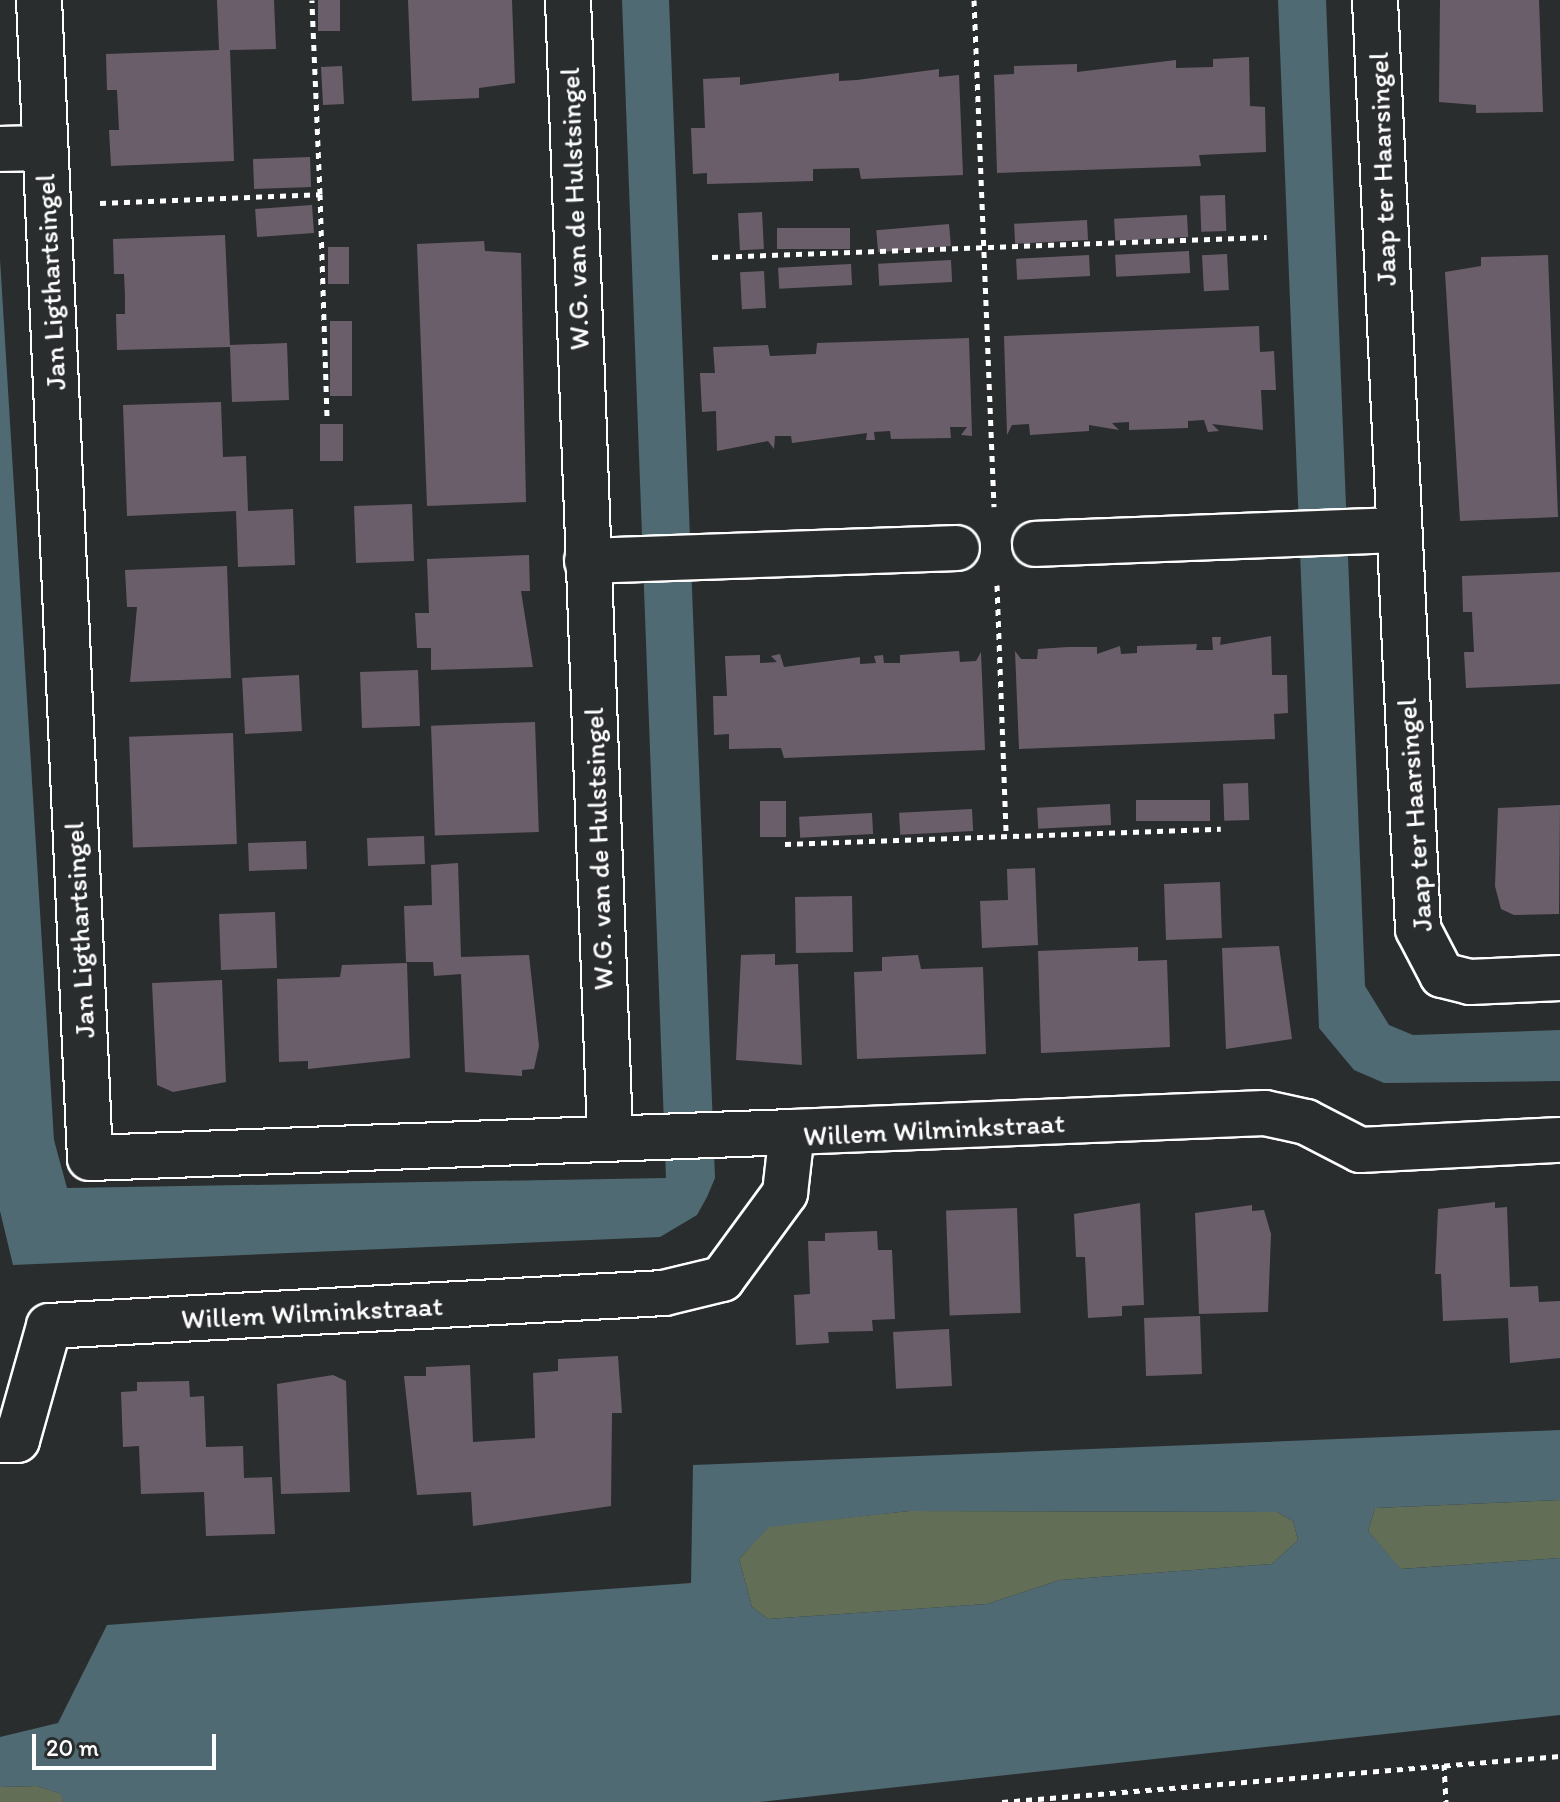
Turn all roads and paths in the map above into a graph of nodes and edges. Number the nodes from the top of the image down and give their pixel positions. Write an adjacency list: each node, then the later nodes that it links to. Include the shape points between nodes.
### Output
1 (39, 0): 6 (street, Jan Ligthartsingel)
2 (312, 0): 8 (path)
3 (568, 0): 18 (street, W.G. van de Hulstsingel)
4 (974, 0): 11 (path)
5 (1375, 0): 15 (street, Jaap ter Haarsingel)
6 (44, 148): 7 (street); 9 (street, Jan Ligthartsingel)
7 (0, 149)
8 (320, 194): 9 (path); 13 (path)
9 (47, 206): 25 (street, Jan Ligthartsingel, via 90,1158)
10 (1267, 237): 11 (path)
11 (983, 250): 12 (path); 14 (path)
12 (712, 257)
13 (327, 419)
14 (994, 515)
15 (1395, 530): 16 (street); 23 (street, Jaap ter Haarsingel, via 1418,929 1427,956 1442,975 1470,982)
16 (1035, 544)
17 (957, 548): 18 (street)
18 (587, 561): 25 (street, W.G. van de Hulstsingel)
19 (997, 577): 21 (path)
20 (1221, 829): 21 (path)
21 (1006, 836): 22 (path)
22 (785, 844)
23 (1560, 978)
24 (792, 1132): 25 (street, Jan Ligthartsingel); 26 (street, Willem Wilminkstraat, via 1265,1113 1306,1122 1360,1150); 27 (street, Willem Wilminkstraat, via 785,1193 722,1279 664,1293 49,1326 17,1440)
25 (610, 1136)
26 (1560, 1140)
27 (0, 1440)
28 (1560, 1756): 29 (path)
29 (1444, 1764): 30 (path); 31 (path)
30 (1002, 1802)
31 (1446, 1802)

